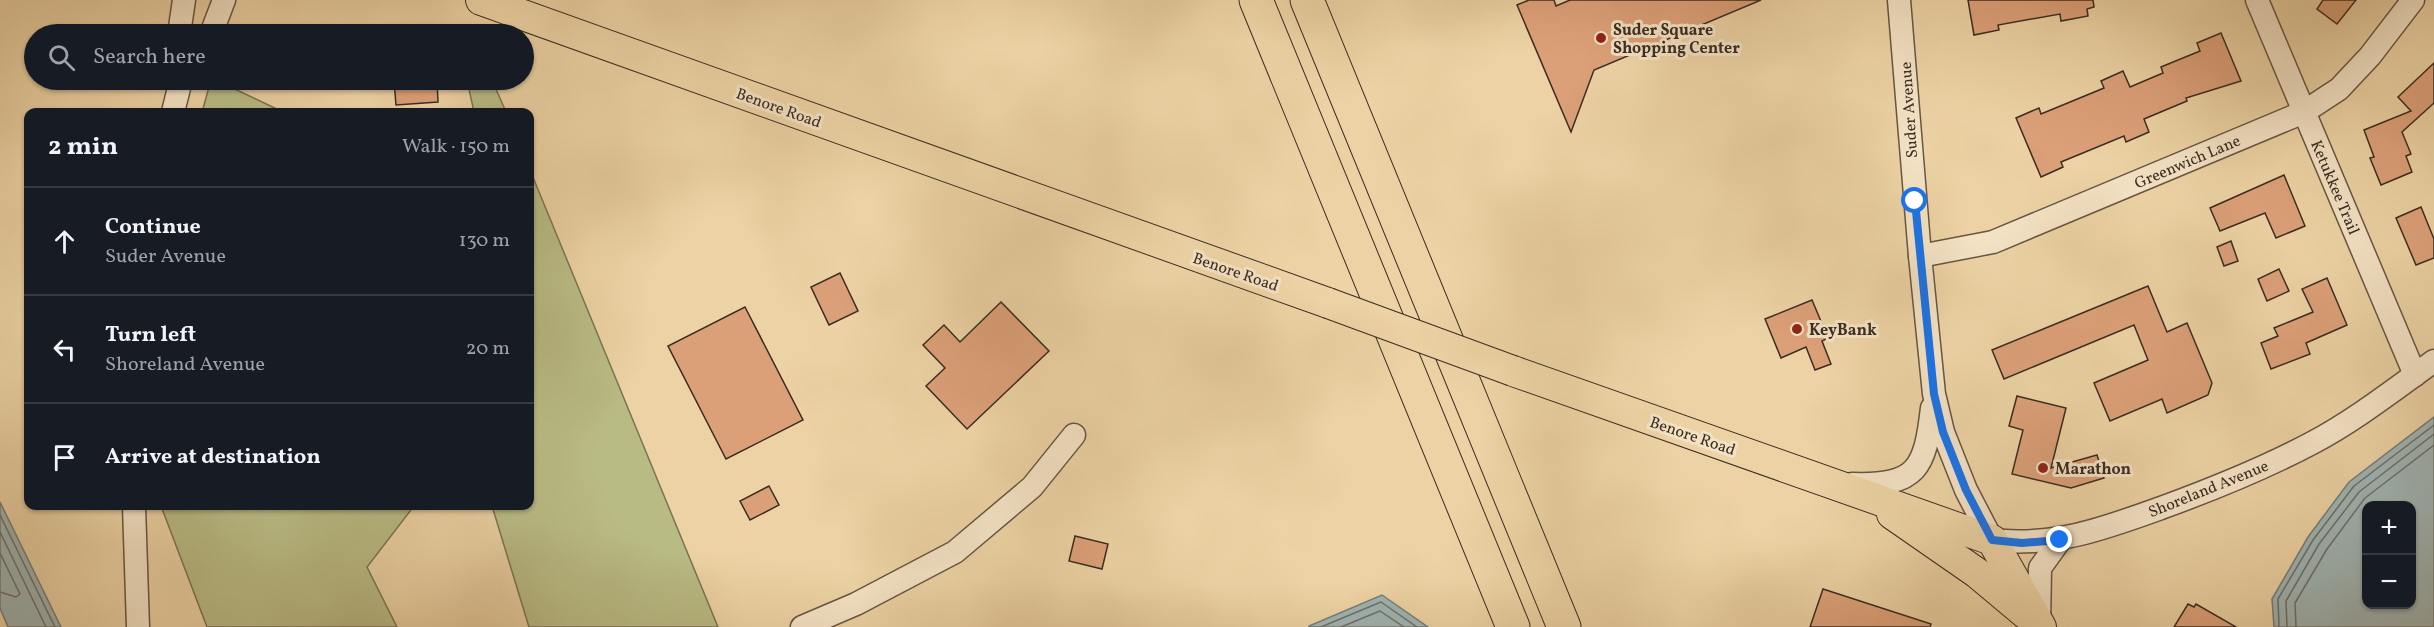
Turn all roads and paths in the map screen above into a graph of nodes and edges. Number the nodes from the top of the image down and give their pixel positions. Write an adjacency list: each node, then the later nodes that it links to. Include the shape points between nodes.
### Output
1 (184, 0): 9 (street)
2 (224, 0): 10 (street)
3 (481, 0): 19 (main road, Benore Road, bridge)
4 (1256, 0): 27 (highway)
5 (1306, 0): 28 (highway)
6 (1899, 0): 14 (street, Suder Avenue)
7 (2257, 0): 13 (street, Ketukkee Trail)
8 (2413, 0): 13 (street, Greenwich Lane, via 2370,56 2339,88)
9 (180, 24)
10 (215, 24)
11 (179, 90): 12 (street)
12 (174, 108)
13 (2304, 112): 14 (street, Greenwich Lane, via 1993,242); 16 (street, Ketukkee Trail)
14 (1920, 256): 17 (street, Suder Avenue)
15 (2434, 361): 16 (street, Shoreland Avenue)
16 (2415, 375): 23 (street, Shoreland Avenue, via 2314,442 2239,479)
17 (1934, 394): 19 (street, via 1928,444 1920,463 1902,480 1881,485); 22 (street, Suder Avenue, via 1943,432 1966,490)
18 (1074, 435): 26 (street, via 1032,487 955,552 856,604)
19 (1832, 484): 20 (main road, Benore Road)
20 (1868, 496): 22 (main road, Benore Road); 24 (main road, via 1977,573)
21 (134, 510): 25 (street)
22 (1992, 540): 23 (street, Shoreland Avenue); 24 (main road, Suder Avenue)
23 (2060, 540): 24 (street, via 2040,568)
24 (2040, 626)
25 (138, 627)
26 (802, 627)
27 (1513, 627)
28 (1564, 627)

